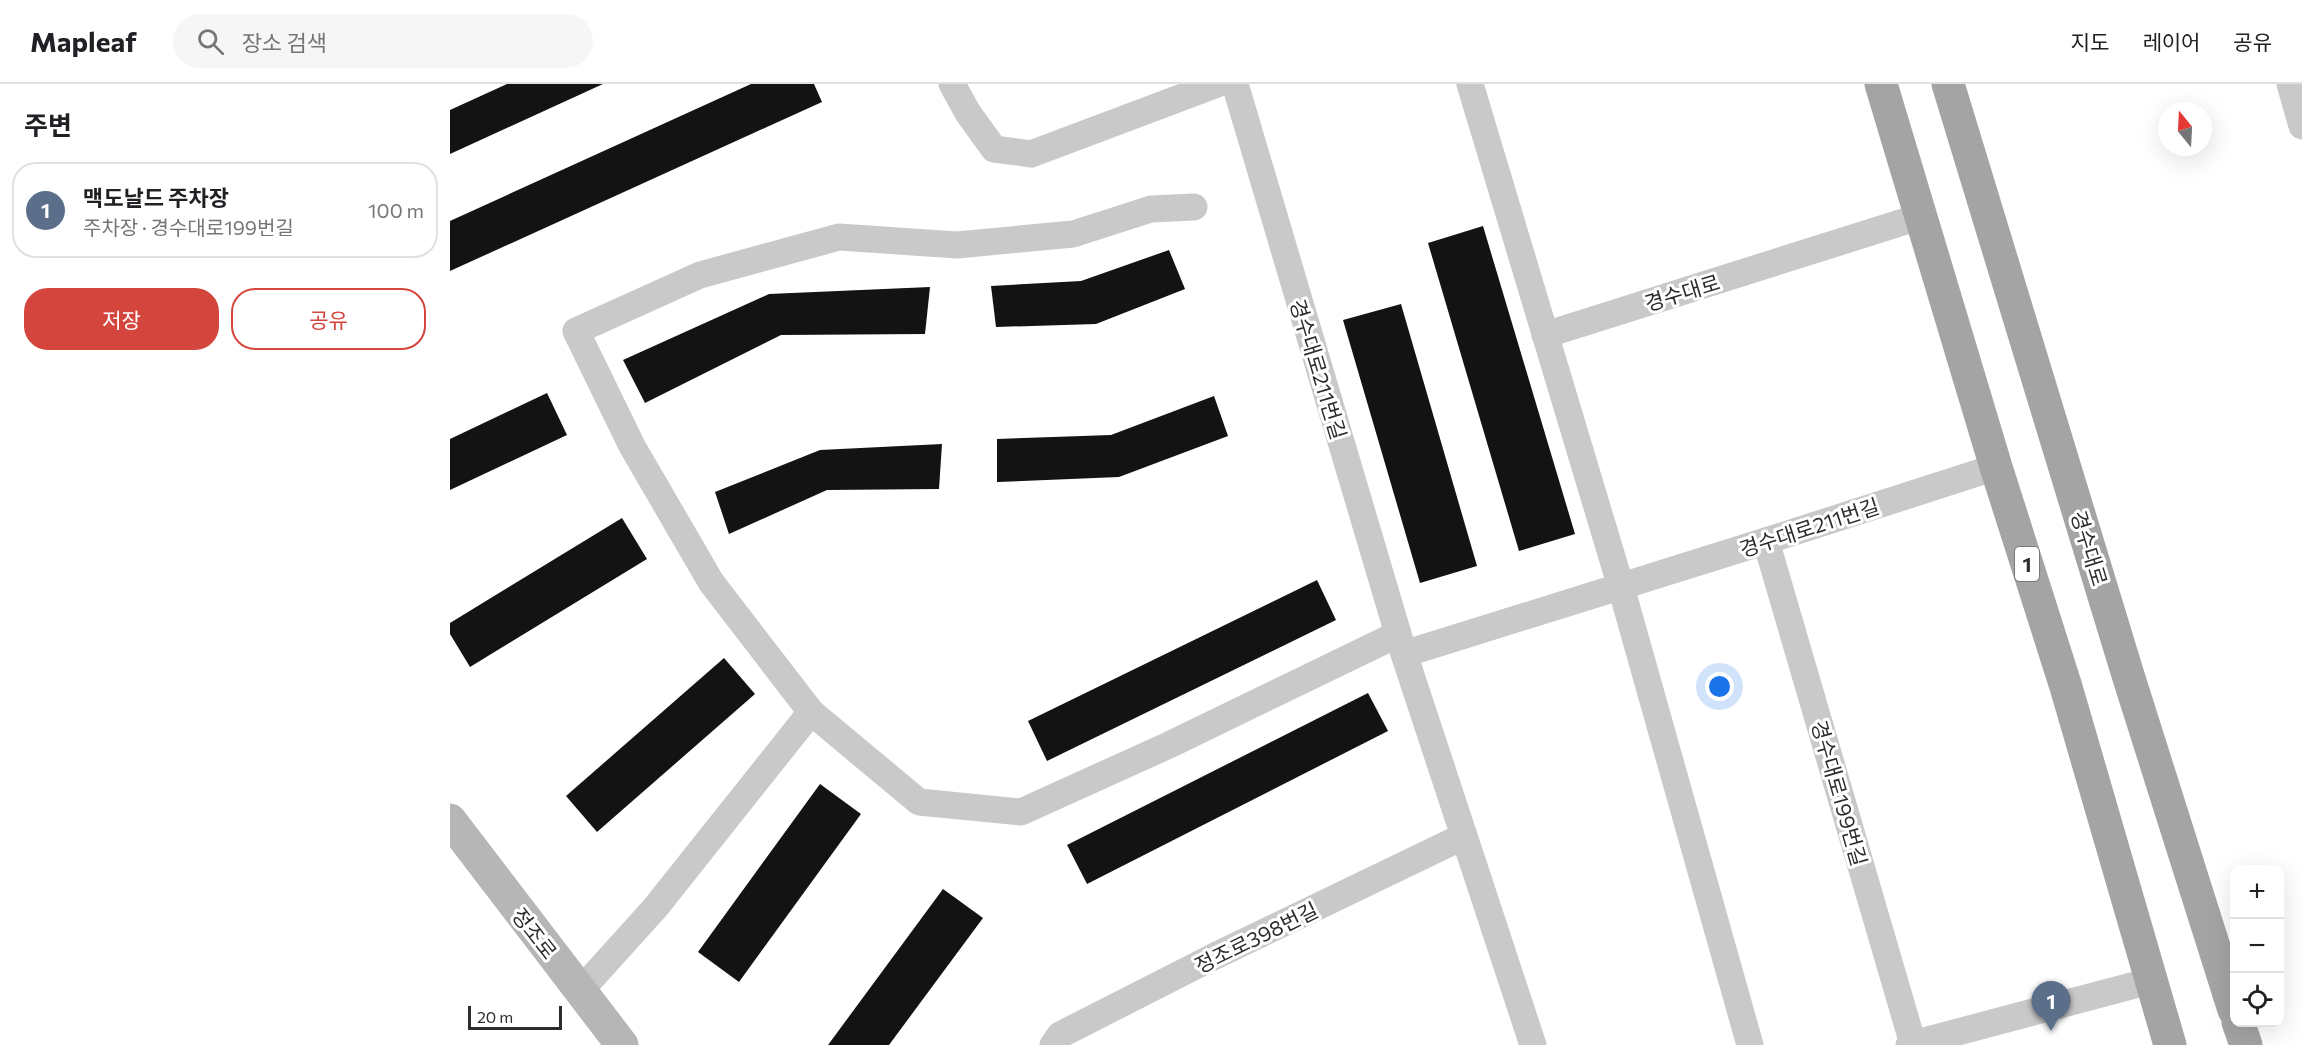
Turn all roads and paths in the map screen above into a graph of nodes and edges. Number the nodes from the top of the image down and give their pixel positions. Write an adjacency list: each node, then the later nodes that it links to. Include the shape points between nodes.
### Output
1 (952, 84): 2 (street, via 994,149 1031,154)
2 (1217, 84)
3 (1235, 84): 15 (street, 경수대로211번길)
4 (1470, 84): 11 (street)
5 (1881, 84): 10 (main road, 1)
6 (1948, 84): 21 (main road, 경수대로)
7 (2289, 84): 8 (street)
8 (2302, 126)
9 (1194, 207): 16 (street, via 1151,209 1073,234 957,245 839,237 700,275 576,331 632,446 711,582)
10 (1922, 216): 11 (street, 경수대로); 12 (main road, 1)
11 (1545, 335): 14 (street)
12 (1996, 467): 13 (street, 경수대로211번길); 19 (main road, 1, via 2066,687)
13 (1766, 541): 14 (street, 경수대로211번길); 23 (street, 경수대로199번길)
14 (1620, 586): 15 (street, 경수대로211번길); 27 (street)
15 (1401, 644): 16 (street, via 1021,812 919,802); 17 (street, 경수대로211번길)
16 (811, 712): 20 (street, via 655,908)
17 (1464, 836): 25 (street, 정조로398번길, via 1091,1019 1060,1035); 26 (street)
18 (456, 840): 20 (street, 정조로)
19 (2150, 981): 23 (street, 경수대로199번길); 28 (main road, 1)
20 (580, 991): 24 (street, 정조로)
21 (2230, 994)
22 (2239, 1027): 29 (main road)
23 (1911, 1044)
24 (622, 1045)
25 (1053, 1045)
26 (1533, 1045)
27 (1750, 1045)
28 (2170, 1045)
29 (2246, 1045)

